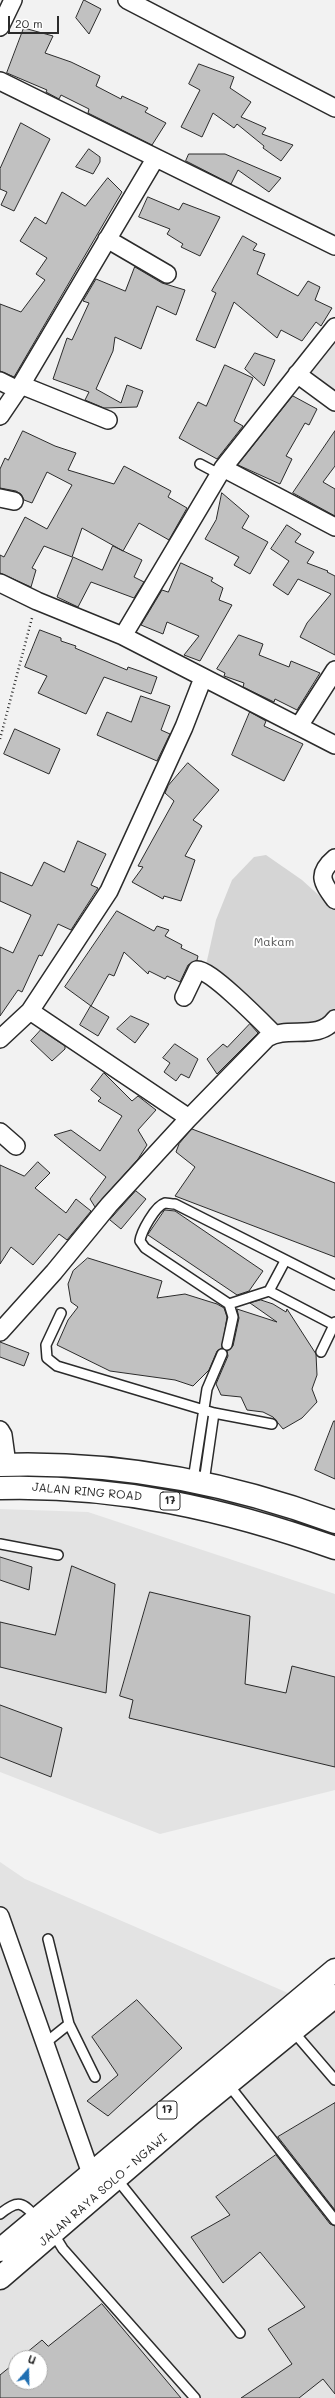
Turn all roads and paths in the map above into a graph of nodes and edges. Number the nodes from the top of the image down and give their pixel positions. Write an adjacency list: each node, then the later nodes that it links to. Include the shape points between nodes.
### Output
1 (13, 0): 3 (street)
2 (127, 0): 5 (street)
3 (0, 27)
4 (0, 81): 6 (street)
5 (335, 108)
6 (155, 158): 7 (street); 8 (street)
7 (107, 239): 9 (street); 13 (street)
8 (335, 246)
9 (167, 274)
10 (335, 327): 11 (street)
11 (297, 374): 14 (street); 18 (street)
12 (0, 381): 13 (street)
13 (19, 388): 15 (street); 16 (street)
14 (335, 402)
15 (0, 416)
16 (108, 420)
17 (200, 464): 18 (lane)
18 (221, 471): 19 (street); 22 (street)
19 (335, 527)
20 (0, 583): 21 (street)
21 (37, 601): 22 (street); 26 (path)
22 (123, 636): 24 (street)
23 (335, 670): 25 (street)
24 (203, 678): 25 (street); 31 (street, via 184,727 109,891)
25 (299, 726): 27 (street)
26 (0, 739)
27 (335, 745)
28 (335, 858): 29 (street, via 327,865 322,876 325,886)
29 (335, 900)
30 (184, 997): 33 (street, via 197,970 203,970)
31 (30, 1011): 34 (street); 35 (street)
32 (335, 1019): 33 (street, via 322,1030 310,1033)
33 (274, 1034): 35 (street, via 267,1038)
34 (0, 1039)
35 (189, 1118): 44 (street, via 109,1205)
36 (0, 1132): 37 (street)
37 (16, 1146)
38 (285, 1261): 39 (lane); 40 (lane); 41 (lane, via 175,1204 165,1203 158,1208 141,1233 140,1241 144,1248)
39 (335, 1285)
40 (269, 1291): 41 (lane); 43 (lane)
41 (229, 1304): 45 (lane, via 233,1318)
42 (61, 1313): 48 (lane, via 46,1345 47,1358 57,1366)
43 (334, 1324): 46 (lane)
44 (0, 1332)
45 (227, 1344)
46 (321, 1352)
47 (222, 1354): 48 (lane, via 210,1378)
48 (204, 1410): 49 (lane); 53 (lane)
49 (214, 1414): 50 (lane); 53 (lane)
50 (272, 1424)
51 (0, 1430): 52 (street, via 3,1435)
52 (4, 1465): 53 (highway, JALAN RING ROAD / 17, via 99,1467)
53 (199, 1481): 55 (highway, JALAN RING ROAD / 17, via 252,1494)
54 (0, 1488): 57 (highway, JALAN RING ROAD / 17, via 95,1491 167,1500 240,1517)
55 (335, 1522)
56 (0, 1544): 58 (lane)
57 (335, 1548)
58 (58, 1556)
59 (0, 1916): 65 (street)
60 (48, 1938): 63 (lane)
61 (335, 1970): 69 (highway, JALAN RAYA SOLO - NGAWI / 17)
62 (335, 1996): 64 (highway, JALAN RAYA SOLO - NGAWI / 17)
63 (69, 2024): 65 (lane); 66 (lane)
64 (292, 2030): 67 (lane); 68 (highway, JALAN RAYA SOLO - NGAWI / 17)
65 (44, 2044): 69 (street)
66 (95, 2077)
67 (335, 2080)
68 (228, 2084): 69 (highway, JALAN RAYA SOLO - NGAWI / 17); 71 (lane)
69 (102, 2178): 72 (highway, JALAN RAYA SOLO - NGAWI / 17); 75 (lane)
70 (0, 2214): 72 (lane, via 13,2204 19,2203 26,2206)
71 (335, 2220)
72 (46, 2226): 73 (highway, JALAN RAYA SOLO - NGAWI / 17); 74 (highway, JALAN RAYA SOLO - NGAWI / 17); 76 (lane)
73 (0, 2250)
74 (0, 2278)
75 (240, 2333)
76 (195, 2398)

